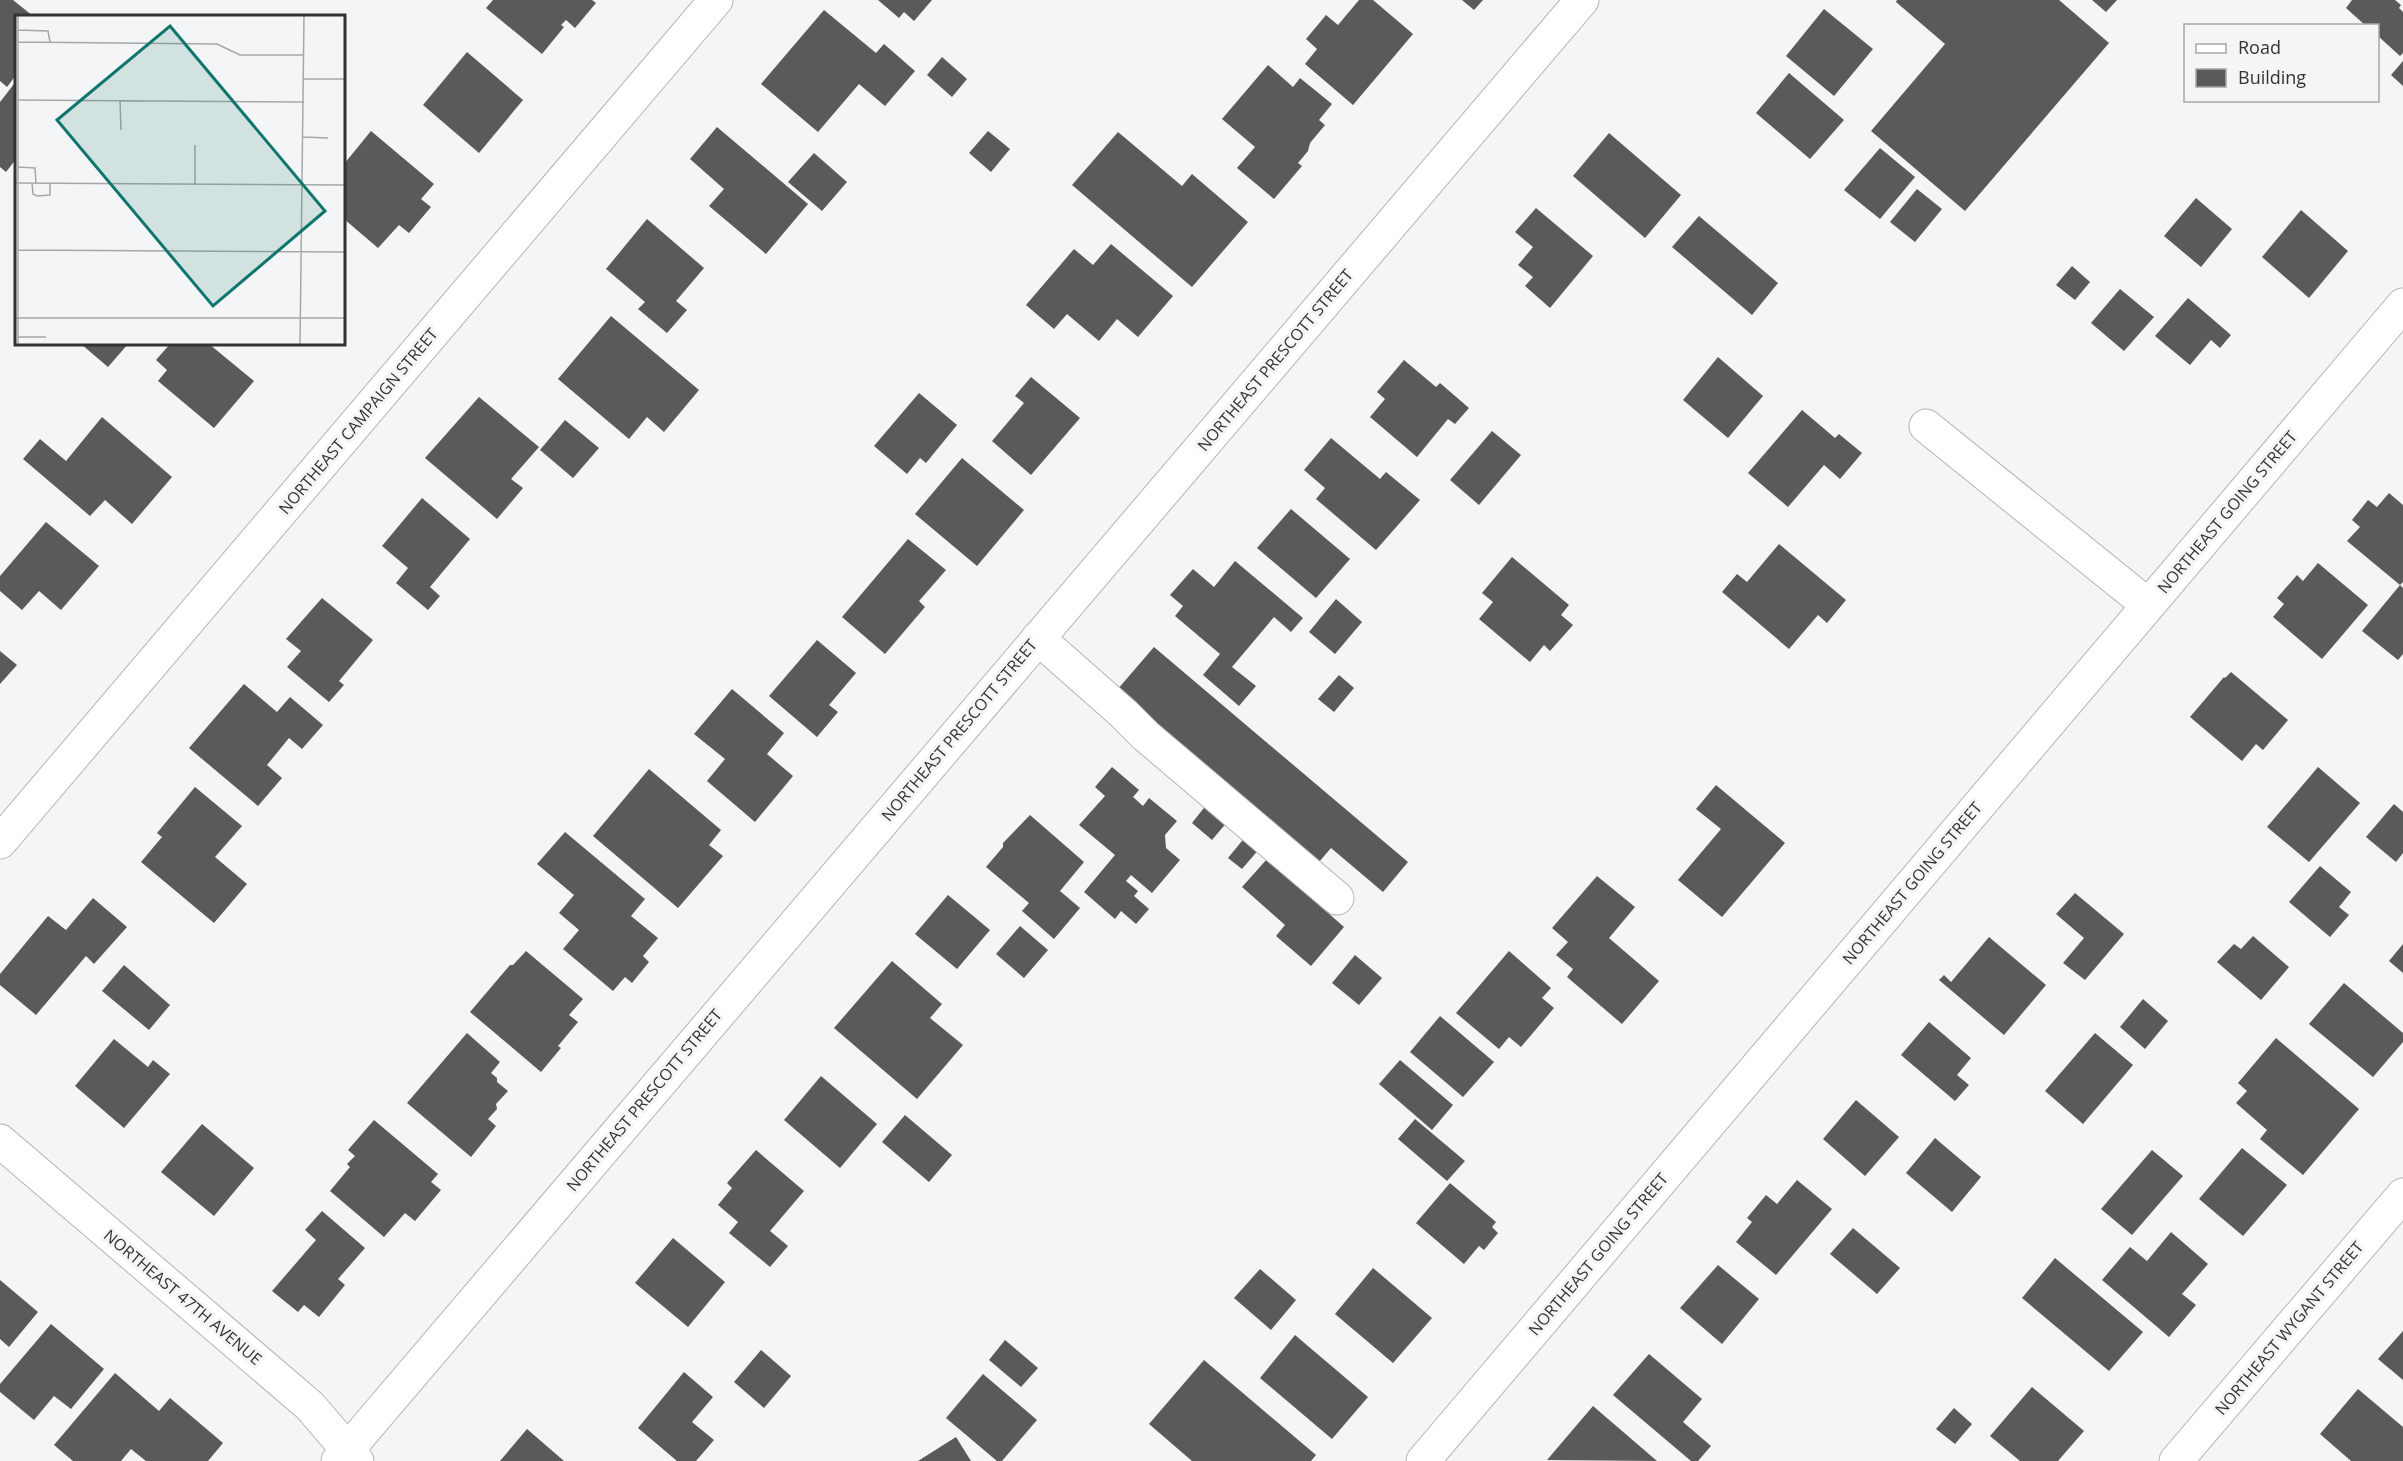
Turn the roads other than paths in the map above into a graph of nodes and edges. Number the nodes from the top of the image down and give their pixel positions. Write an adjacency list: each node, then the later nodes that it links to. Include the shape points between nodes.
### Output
1 (716, 0): 7 (street, NORTHEAST CAMPAIGN STREET)
2 (1582, 0): 6 (street, NORTHEAST PRESCOTT STREET)
3 (2403, 306): 5 (street, NORTHEAST GOING STREET)
4 (1926, 426): 5 (street)
5 (2148, 605): 12 (street, NORTHEAST GOING STREET)
6 (1038, 638): 8 (street, via 1146,736); 11 (street, NORTHEAST PRESCOTT STREET)
7 (0, 842)
8 (1337, 898)
9 (0, 1141): 11 (street, NORTHEAST 47TH AVENUE, via 310,1406)
10 (2403, 1195): 13 (street, NORTHEAST WYGANT STREET)
11 (347, 1457)
12 (1423, 1461)
13 (2176, 1461)

